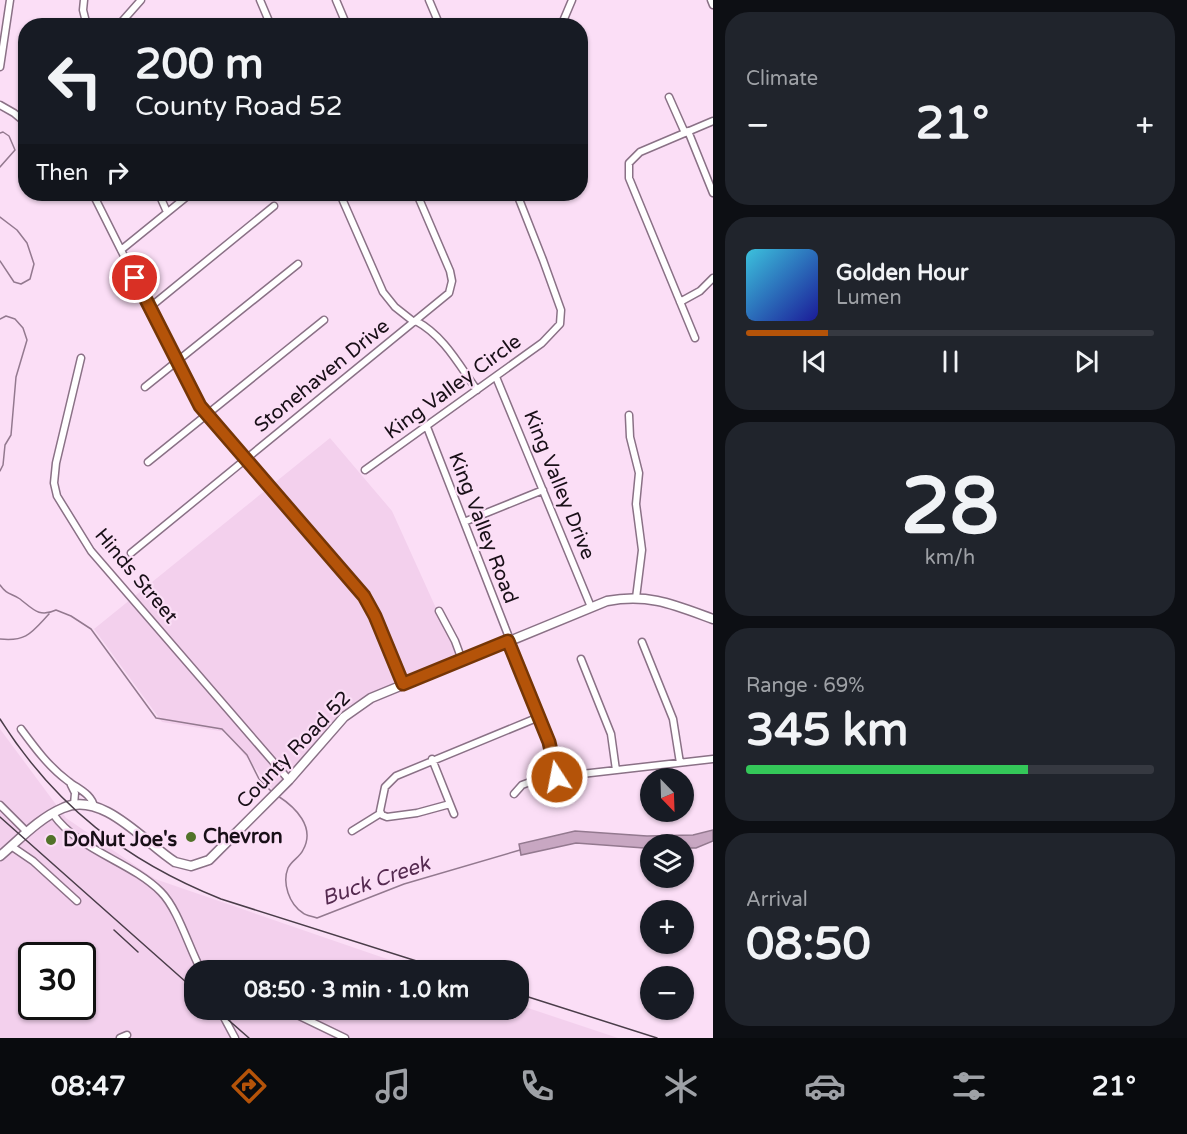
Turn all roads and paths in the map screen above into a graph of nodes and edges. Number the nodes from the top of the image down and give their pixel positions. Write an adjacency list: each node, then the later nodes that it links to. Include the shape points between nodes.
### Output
1 (10, 0): 16 (street)
2 (84, 0): 10 (street)
3 (141, 0): 11 (street)
4 (260, 0): 12 (street)
5 (336, 0): 13 (street)
6 (429, 0): 14 (street)
7 (572, 0): 15 (street)
8 (711, 0): 9 (street)
9 (713, 5)
10 (84, 18)
11 (125, 18)
12 (267, 18)
13 (344, 18)
14 (437, 18)
15 (564, 18)
16 (0, 67)
17 (669, 97): 21 (street)
18 (0, 105): 19 (street)
19 (18, 116)
20 (713, 121): 21 (street)
21 (686, 132): 22 (street); 34 (street, via 635,155 627,170)
22 (713, 193)
23 (96, 201): 31 (street)
24 (162, 201): 30 (street)
25 (181, 201): 30 (street)
26 (343, 201): 37 (street, via 380,287 395,307)
27 (420, 201): 37 (street, Stonehaven Drive, via 452,288)
28 (520, 201): 41 (street, King Valley Circle, via 562,320 542,344)
29 (274, 206): 35 (street)
30 (167, 212): 31 (street)
31 (121, 250): 35 (street)
32 (298, 264): 40 (street)
33 (713, 278): 34 (street)
34 (680, 302): 38 (street)
35 (149, 308): 40 (street)
36 (324, 320): 44 (street)
37 (415, 322): 43 (street, via 447,348); 47 (street, Stonehaven Drive)
38 (695, 338)
39 (81, 358): 69 (street, Hinds Street, via 56,463 57,496 91,551)
40 (176, 362): 42 (street); 44 (street)
41 (496, 377): 43 (street, King Valley Circle); 50 (street, King Valley Drive)
42 (145, 387)
43 (477, 390): 46 (street, King Valley Circle)
44 (207, 414): 47 (street); 48 (street)
45 (630, 415): 53 (street, via 630,437 639,473 636,504 642,550)
46 (427, 427): 49 (street, King Valley Circle); 51 (street, King Valley Road)
47 (246, 460): 52 (street, Stonehaven Drive); 61 (street, via 364,596)
48 (148, 462)
49 (365, 470)
50 (543, 490): 51 (street); 54 (street, King Valley Drive)
51 (464, 522): 57 (street, King Valley Road)
52 (131, 553)
53 (636, 598): 54 (street, County Road 52); 56 (street, County Road 52, via 676,605)
54 (591, 607): 57 (street, County Road 52)
55 (439, 610): 60 (street)
56 (713, 619)
57 (509, 641): 60 (street, County Road 52); 62 (street, King Valley Road)
58 (642, 642): 66 (street, via 673,720)
59 (581, 659): 67 (street, via 611,734)
60 (462, 660): 61 (street, County Road 52)
61 (403, 684): 69 (street, County Road 52, via 354,709)
62 (539, 717): 64 (street); 68 (street, King Valley Road)
63 (21, 729): 70 (street, via 40,755)
64 (432, 759): 72 (street); 76 (street, via 390,781 382,794)
65 (713, 759): 66 (street)
66 (680, 763): 67 (street)
67 (616, 770): 68 (street)
68 (557, 777): 71 (street, via 529,782)
69 (289, 780): 75 (street, County Road 52, via 208,860 191,866 175,862 119,819)
70 (69, 782): 74 (street, via 75,793); 75 (street, via 91,798)
71 (514, 794)
72 (450, 804): 76 (street, via 407,815 387,817); 78 (street)
73 (0, 805): 80 (street)
74 (74, 805): 75 (street, County Road 52); 77 (street, County Road 52)
75 (94, 807)
76 (381, 813): 79 (street)
77 (53, 814): 80 (street, County Road 52); 84 (street, via 78,838 163,894)
78 (454, 814)
79 (352, 831)
80 (27, 832): 81 (street, County Road 52)
81 (11, 846): 82 (street, County Road 52); 83 (street)
82 (0, 856)
83 (77, 901)
84 (196, 960)
85 (226, 1020): 87 (street)
86 (307, 1020): 88 (street)
87 (235, 1038)
88 (345, 1038)

